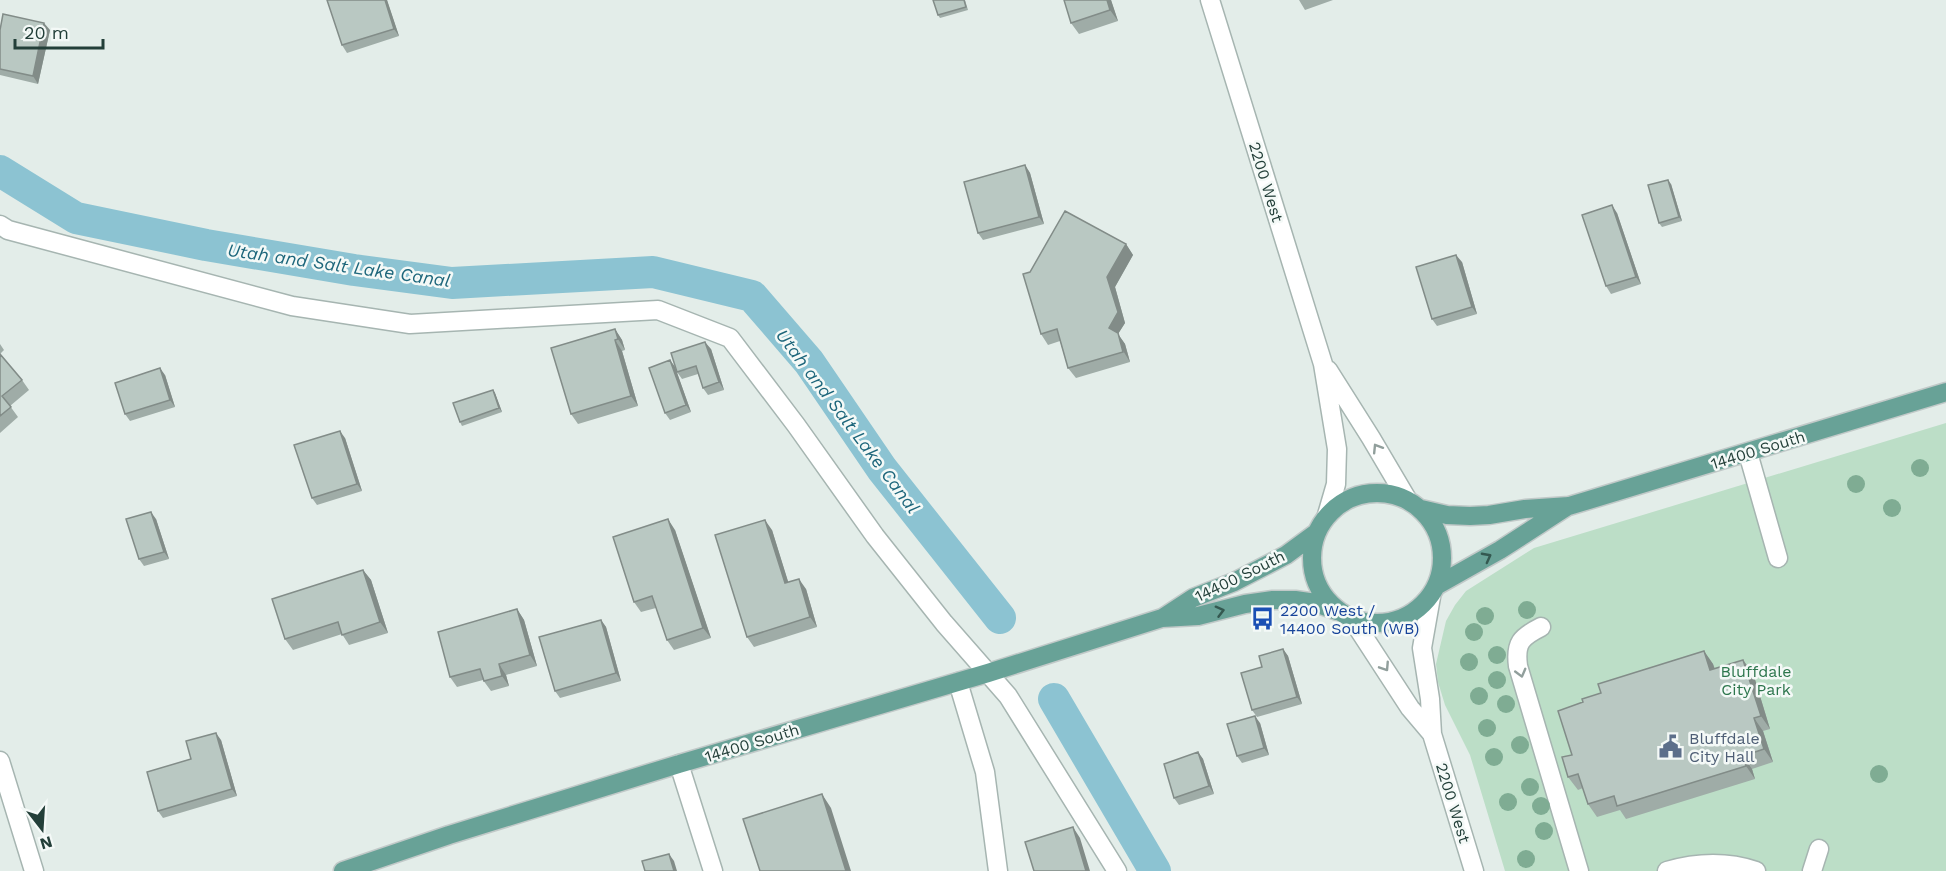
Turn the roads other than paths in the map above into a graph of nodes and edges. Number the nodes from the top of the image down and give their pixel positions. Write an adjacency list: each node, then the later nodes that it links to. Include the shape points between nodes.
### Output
1 (1210, 0): 3 (street, 2200 West)
2 (0, 225): 15 (street, via 292,306 410,324 658,310 730,338 875,536)
3 (1323, 364): 6 (street, 2200 West, one-way to 3); 8 (street, 2200 West, via 1337,448 1336,484)
4 (1946, 392): 5 (main road, 14400 South)
5 (1748, 453): 7 (main road, 14400 South); 10 (street)
6 (1414, 504): 7 (main road, 14400 South, via 1447,515 1470,516); 8 (main road, via 1383,493 1362,494); 11 (main road, via 1434,523 1441,542 1443,561)
7 (1569, 506): 11 (main road, 14400 South, one-way to 7)
8 (1327, 515): 9 (main road)
9 (1316, 533): 12 (main road, via 1311,554 1313,576 1323,595); 13 (main road, 14400 South, via 1286,555 1193,598)
10 (1778, 558)
11 (1433, 591): 12 (main road, via 1416,611 1398,620 1377,624); 17 (street, 2200 West, via 1422,648)
12 (1345, 615): 13 (main road, 14400 South, one-way to 12, via 1198,616 1273,600 1316,603); 17 (street, 2200 West, one-way to 17)
13 (1162, 618): 15 (main road, 14400 South)
14 (1541, 627): 27 (street, one-way to 27, via 1520,642 1516,653 1518,666)
15 (988, 673): 16 (main road, 14400 South); 25 (street, via 1008,696)
16 (958, 682): 19 (main road, 14400 South); 24 (street, via 985,772)
17 (1432, 734): 26 (street, 2200 West)
18 (0, 761): 21 (street)
19 (679, 764): 22 (main road, 14400 South); 23 (street)
20 (1819, 849): 30 (street)
21 (34, 871)
22 (343, 871)
23 (713, 871)
24 (998, 871)
25 (1117, 871)
26 (1474, 871)
27 (1579, 871)
28 (1668, 871): 29 (street, via 1716,863)
29 (1756, 871)
30 (1812, 871)

